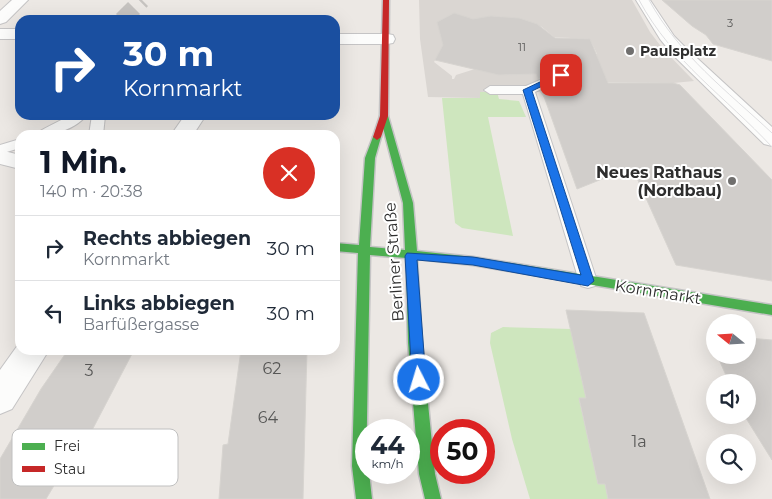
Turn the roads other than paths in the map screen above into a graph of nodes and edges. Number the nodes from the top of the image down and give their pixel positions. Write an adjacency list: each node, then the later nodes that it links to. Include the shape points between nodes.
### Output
1 (21, 0): 4 (street)
2 (386, 0): 8 (main road, Berliner Straße)
3 (643, 0): 15 (street, via 668,39)
4 (0, 19)
5 (0, 34): 6 (street)
6 (15, 34)
7 (340, 39): 8 (street)
8 (386, 39): 12 (main road, Berliner Straße)
9 (561, 75): 11 (lane)
10 (490, 90): 11 (lane)
11 (528, 90): 23 (lane)
12 (384, 116): 21 (main road, Berliner Straße, via 370,158); 22 (main road, Berliner Straße, via 408,203)
13 (72, 120): 14 (lane)
14 (54, 130)
15 (772, 139)
16 (15, 145): 17 (lane)
17 (0, 150)
18 (0, 157): 19 (street)
19 (15, 161)
20 (340, 248): 21 (main road, Kornmarkt)
21 (364, 250): 22 (main road, Kornmarkt); 27 (main road, Berliner Straße, via 360,466)
22 (411, 256): 23 (main road, Kornmarkt, via 473,261); 28 (main road, Berliner Straße, via 415,343 427,474)
23 (588, 281): 24 (main road, Kornmarkt)
24 (772, 310)
25 (30, 355): 26 (street)
26 (0, 398)
27 (364, 499)
28 (433, 499)

